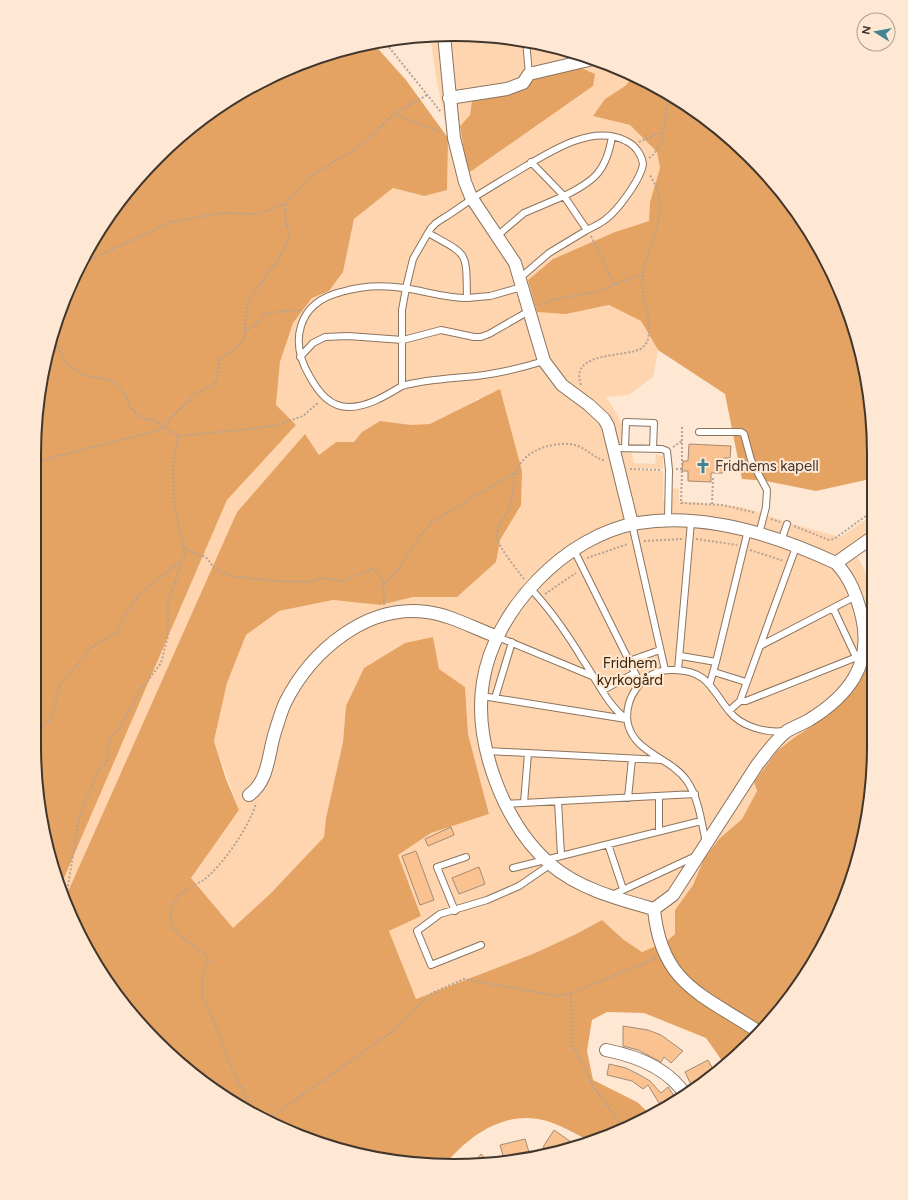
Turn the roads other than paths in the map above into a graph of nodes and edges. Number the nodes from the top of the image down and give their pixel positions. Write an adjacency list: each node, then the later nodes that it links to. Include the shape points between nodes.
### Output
1 (445, 41): 5 (street)
2 (527, 48): 4 (lane)
3 (582, 62): 4 (street)
4 (529, 74): 5 (street, via 522,83 507,89)
5 (449, 98): 9 (street, via 460,168)
6 (612, 136): 7 (lane, via 598,135 586,138); 8 (lane, via 607,158 600,172 590,182); 10 (lane, via 633,145 643,165 618,208 606,220)
7 (531, 162): 8 (lane); 9 (lane)
8 (564, 196): 10 (lane); 12 (lane, via 524,213)
9 (471, 197): 11 (lane, via 437,222); 12 (street)
10 (587, 230): 13 (lane, via 549,253)
11 (428, 233): 14 (lane, via 413,259); 15 (lane, via 462,254 466,264)
12 (497, 236): 13 (street, via 515,263)
13 (521, 283): 15 (lane, via 490,296); 16 (street)
14 (406, 288): 15 (lane, via 447,297); 17 (lane, via 402,310); 18 (lane, via 369,287 342,291 326,297 308,311 300,332)
15 (467, 298)
16 (529, 311): 17 (lane, via 481,337 441,330); 19 (street)
17 (403, 340): 18 (lane, via 325,337 313,343); 20 (lane)
18 (300, 357): 20 (lane, via 314,385 324,397 334,403 352,407 378,399)
19 (544, 361): 20 (lane, via 511,371 428,380); 22 (street, via 562,385 604,419)
20 (402, 386)
21 (699, 432): 28 (lane, via 744,434 751,460 767,486 768,500 764,516)
22 (620, 448): 23 (lane); 23 (lane, via 626,422 654,423); 26 (street, via 619,469)
23 (653, 449): 24 (lane, via 667,451)
24 (668, 520): 25 (street); 26 (street)
25 (691, 522): 28 (street); 41 (lane)
26 (632, 524): 32 (street, via 606,532); 40 (lane)
27 (787, 524): 30 (lane)
28 (753, 532): 30 (street); 44 (lane, via 744,547)
29 (867, 541): 33 (street)
30 (781, 542): 31 (street)
31 (796, 547): 33 (street); 39 (lane)
32 (574, 550): 34 (street); 43 (lane)
33 (836, 563): 35 (street, via 844,571)
34 (530, 588): 37 (street); 49 (lane, via 540,598)
35 (856, 596): 36 (lane); 42 (street, via 865,638)
36 (833, 608): 39 (lane); 42 (lane)
37 (498, 637): 38 (lane); 54 (street, via 485,671); 64 (street, via 448,617 411,611 386,614 350,629 304,674 285,704 263,779)
38 (512, 642): 49 (lane); 55 (lane)
39 (760, 646): 50 (lane)
40 (660, 650): 43 (lane); 45 (lane)
41 (681, 656): 44 (lane); 46 (lane)
42 (860, 656): 56 (lane, via 746,701); 59 (street, via 861,665 852,683 842,694 809,720)
43 (629, 661): 48 (lane)
44 (716, 662): 47 (lane)
45 (665, 670): 46 (lane); 51 (lane)
46 (678, 670): 52 (lane, via 700,676)
47 (714, 672): 50 (lane); 52 (lane)
48 (635, 673): 51 (lane); 53 (lane)
49 (592, 676): 53 (lane)
50 (746, 682): 56 (lane)
51 (640, 683): 58 (lane, via 631,697)
52 (710, 683): 57 (lane)
53 (603, 690): 58 (lane, via 618,711)
54 (482, 696): 55 (lane); 60 (street, via 482,722)
55 (495, 698): 58 (lane)
56 (740, 701): 57 (lane)
57 (729, 711): 59 (lane, via 743,722 758,728 777,732)
58 (628, 719): 63 (lane, via 629,729 634,738 644,748)
59 (787, 731): 73 (street, via 757,765)
60 (488, 751): 61 (lane); 70 (street, via 491,770)
61 (528, 753): 62 (lane); 69 (lane)
62 (632, 759): 63 (lane); 67 (lane)
63 (664, 760): 65 (lane, via 677,770)
64 (253, 792)
65 (695, 794): 66 (lane); 71 (lane)
66 (659, 796): 67 (lane); 72 (lane)
67 (628, 798): 68 (lane)
68 (558, 801): 69 (lane); 75 (lane)
69 (524, 803): 70 (lane)
70 (505, 804): 78 (street, via 533,846)
71 (701, 821): 72 (lane); 73 (lane)
72 (659, 831): 74 (lane)
73 (706, 842): 76 (street)
74 (608, 844): 75 (lane); 80 (lane)
75 (561, 856): 78 (lane)
76 (698, 856): 80 (lane); 82 (street, via 673,895)
77 (466, 857): 83 (lane, via 437,867)
78 (548, 862): 79 (lane); 81 (street, via 578,882); 83 (lane, via 519,886)
79 (513, 868)
80 (623, 889): 81 (lane)
81 (609, 896): 82 (street)
82 (654, 909): 85 (street, via 658,934 670,965 689,987)
83 (455, 911): 84 (lane, via 440,914 417,931 431,965)
84 (481, 945)
85 (755, 1029)
86 (606, 1050): 87 (street, via 642,1060 671,1078)
87 (681, 1090)

